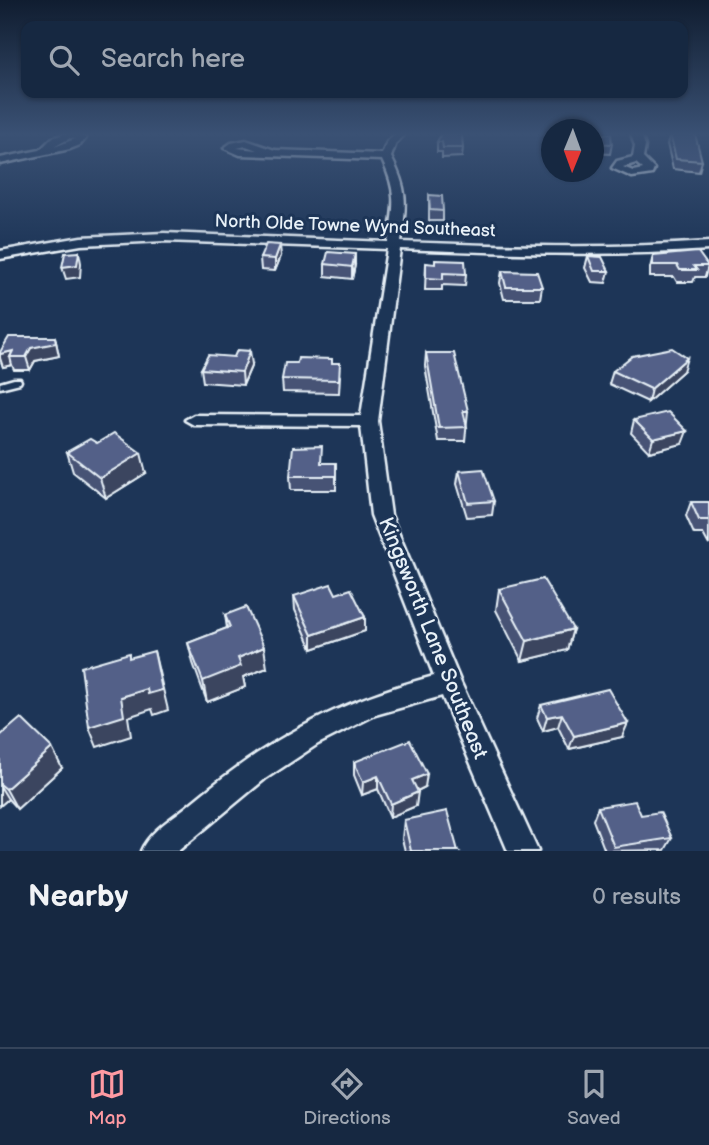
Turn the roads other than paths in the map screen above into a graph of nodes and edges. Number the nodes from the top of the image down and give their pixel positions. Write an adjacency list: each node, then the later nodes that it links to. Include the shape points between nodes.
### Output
1 (394, 174): 2 (street, Kingsworth Lane Southeast, via 400,204)
2 (395, 246): 3 (street, North Olde Towne Wynd Southeast, via 515,250); 4 (street, North Olde Towne Wynd Southeast, via 144,238 81,241); 8 (street, Kingsworth Lane Southeast)
3 (709, 246)
4 (0, 255)
5 (18, 381): 6 (lane)
6 (0, 386)
7 (194, 420): 8 (street)
8 (369, 421): 9 (street, Kingsworth Lane Southeast, via 381,515)
9 (449, 684): 10 (street, via 368,706 302,738 226,789); 11 (street, Kingsworth Lane Southeast)
10 (156, 851)
11 (523, 851)

